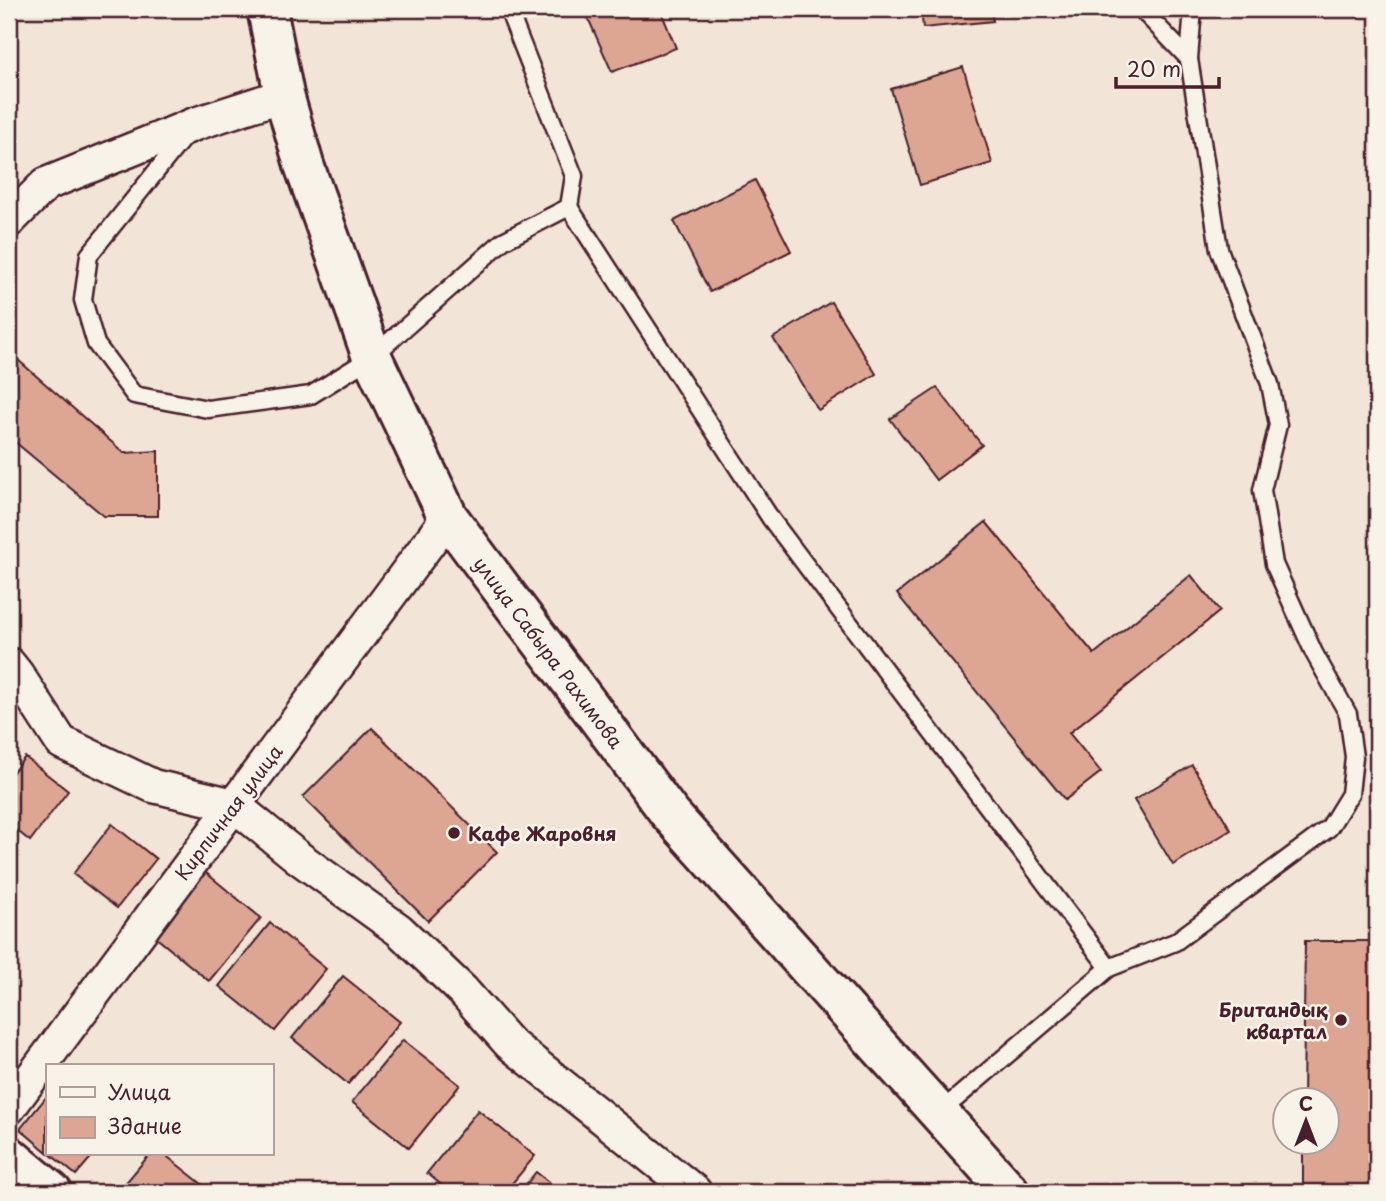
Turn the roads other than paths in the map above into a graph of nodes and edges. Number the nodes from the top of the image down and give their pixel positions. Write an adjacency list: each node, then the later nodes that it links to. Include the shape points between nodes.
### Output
1 (267, 9): 6 (main road, улица Сабыра Рахимова)
2 (508, 9): 8 (lane, via 574,176)
3 (1141, 9): 5 (lane)
4 (1193, 9): 5 (lane)
5 (1189, 59): 14 (lane, via 1219,250 1270,384 1278,425 1262,490 1274,564 1314,653 1348,714 1354,757 1350,794 1329,828 1175,942)
6 (284, 95): 7 (street); 10 (main road, улица Сабыра Рахимова)
7 (194, 124): 9 (street, via 46,184); 10 (lane, via 89,255 83,300 96,344 134,395 208,409 311,395)
8 (569, 207): 10 (lane, via 503,242); 14 (lane, via 771,519)
9 (9, 220)
10 (372, 357): 11 (main road, улица Сабыра Рахимова)
11 (448, 517): 13 (street, Кирпичная улица); 16 (main road, улица Сабыра Рахимова, via 670,814)
12 (9, 664): 13 (street, via 61,742 153,786)
13 (234, 805): 15 (street, Кирпичная улица); 19 (street, via 399,930 509,1043)
14 (1109, 968): 16 (lane)
15 (9, 1108)
16 (939, 1113): 20 (main road, улица Сабыра Рахимова)
17 (9, 1156): 18 (main road)
18 (52, 1192)
19 (695, 1192)
20 (1010, 1192)

